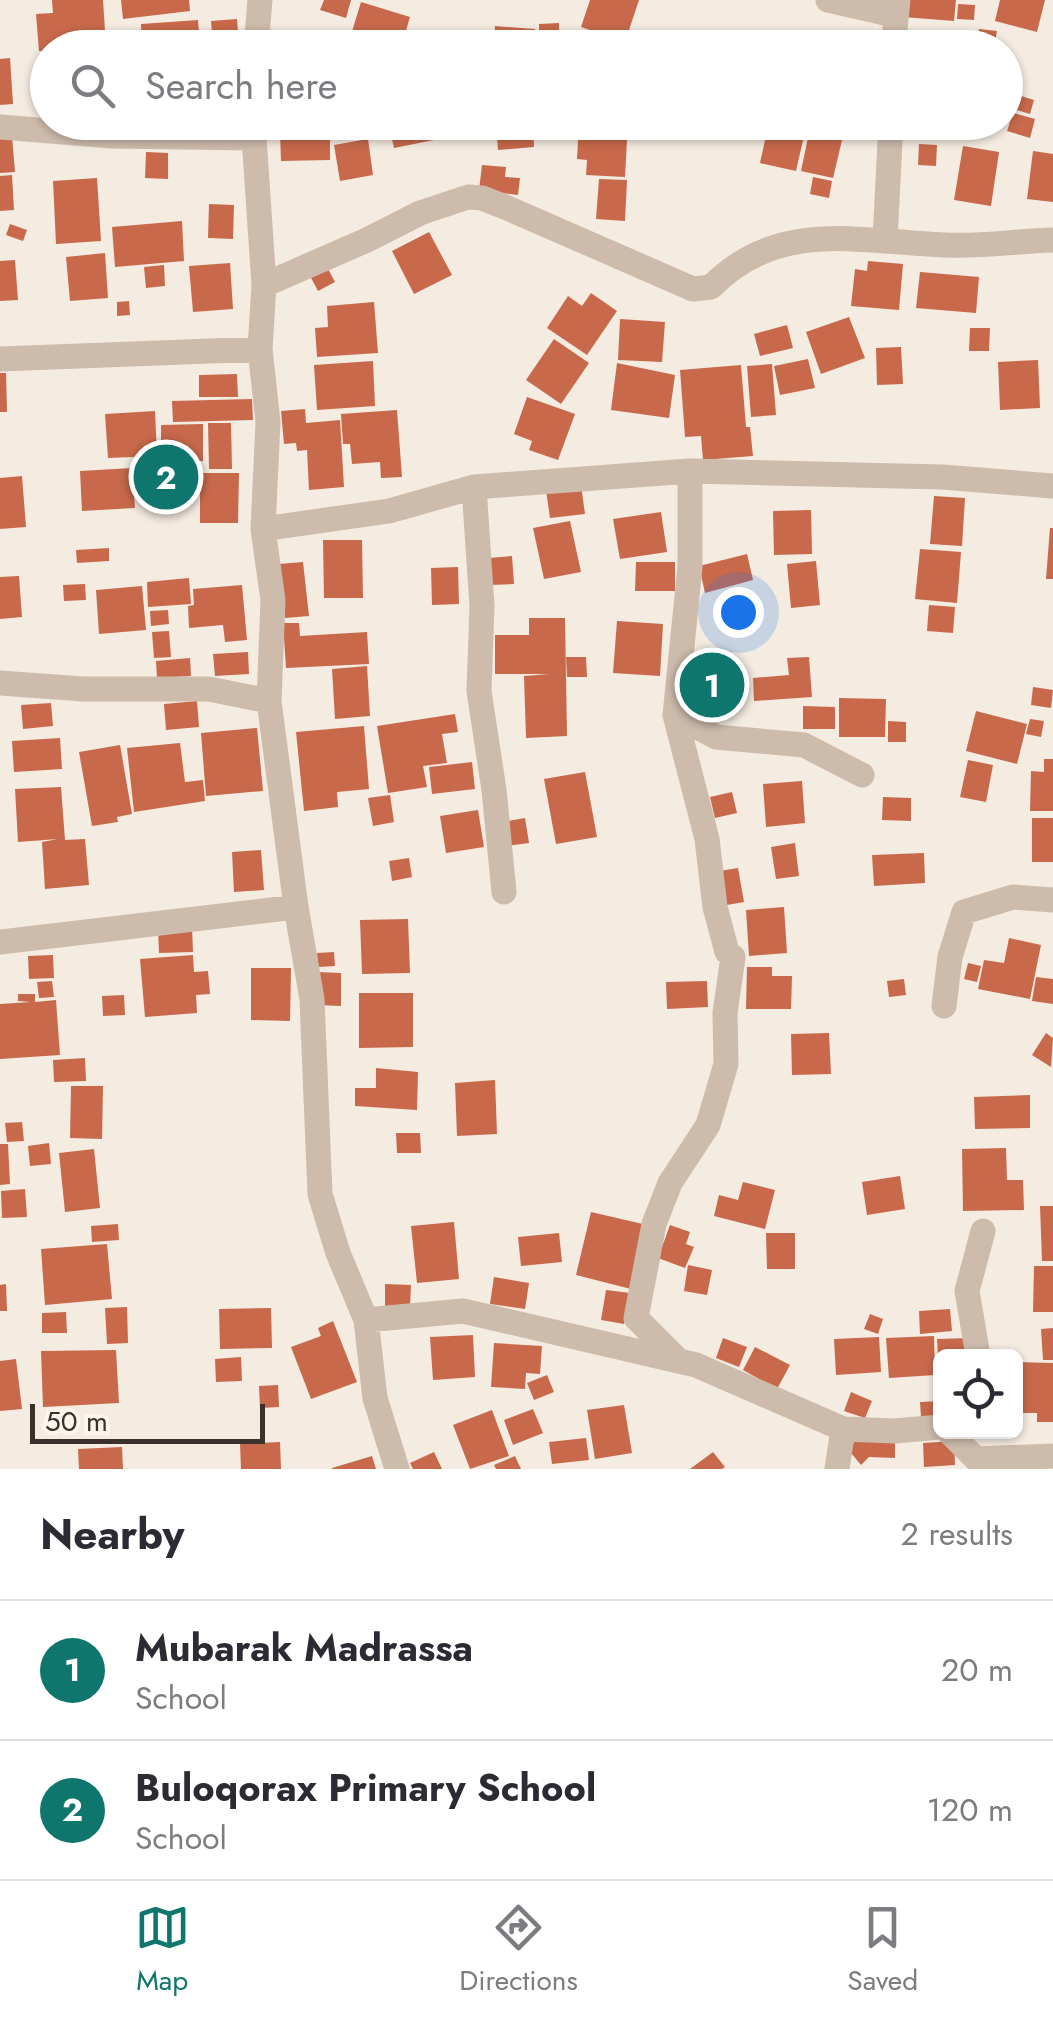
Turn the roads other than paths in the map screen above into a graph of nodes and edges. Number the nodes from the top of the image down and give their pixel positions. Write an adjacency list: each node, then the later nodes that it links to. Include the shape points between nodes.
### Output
1 (260, 0): 4 (street)
2 (828, 0): 3 (street)
3 (896, 8)
4 (258, 30)
5 (0, 127): 6 (street)
6 (30, 129)
7 (254, 140): 11 (street)
8 (890, 140): 9 (street)
9 (886, 240): 10 (street, via 947,246); 11 (street, via 820,236 792,243 728,270 710,287 694,288 468,197)
10 (1053, 240)
11 (264, 285): 12 (street)
12 (260, 349): 13 (street); 17 (street, via 268,422)
13 (0, 359)
14 (690, 471): 15 (street); 16 (street); 20 (street, via 690,566)
15 (1053, 486)
16 (474, 487): 17 (street, via 390,511); 22 (street, via 482,606 479,692)
17 (263, 529): 19 (street, via 273,600)
18 (0, 683): 19 (street, via 209,690)
19 (269, 701): 24 (street)
20 (674, 716): 21 (street, via 716,737 804,745); 30 (street, via 707,840 715,907 733,957 726,1064 708,1124 670,1183 654,1224 636,1318)
21 (862, 776)
22 (504, 892)
23 (1053, 900): 26 (street, via 1012,898 964,912)
24 (296, 908): 25 (street); 28 (street, via 312,999 320,1194)
25 (0, 942)
26 (944, 1006)
27 (983, 1231): 29 (street, via 967,1291)
28 (366, 1320): 30 (street, via 463,1312); 36 (street, via 375,1398)
29 (977, 1349)
30 (678, 1360): 32 (street)
31 (933, 1428): 32 (street)
32 (843, 1429): 37 (street)
33 (956, 1439): 35 (street)
34 (1053, 1456): 35 (street)
35 (979, 1462)
36 (397, 1469)
37 (837, 1469)

